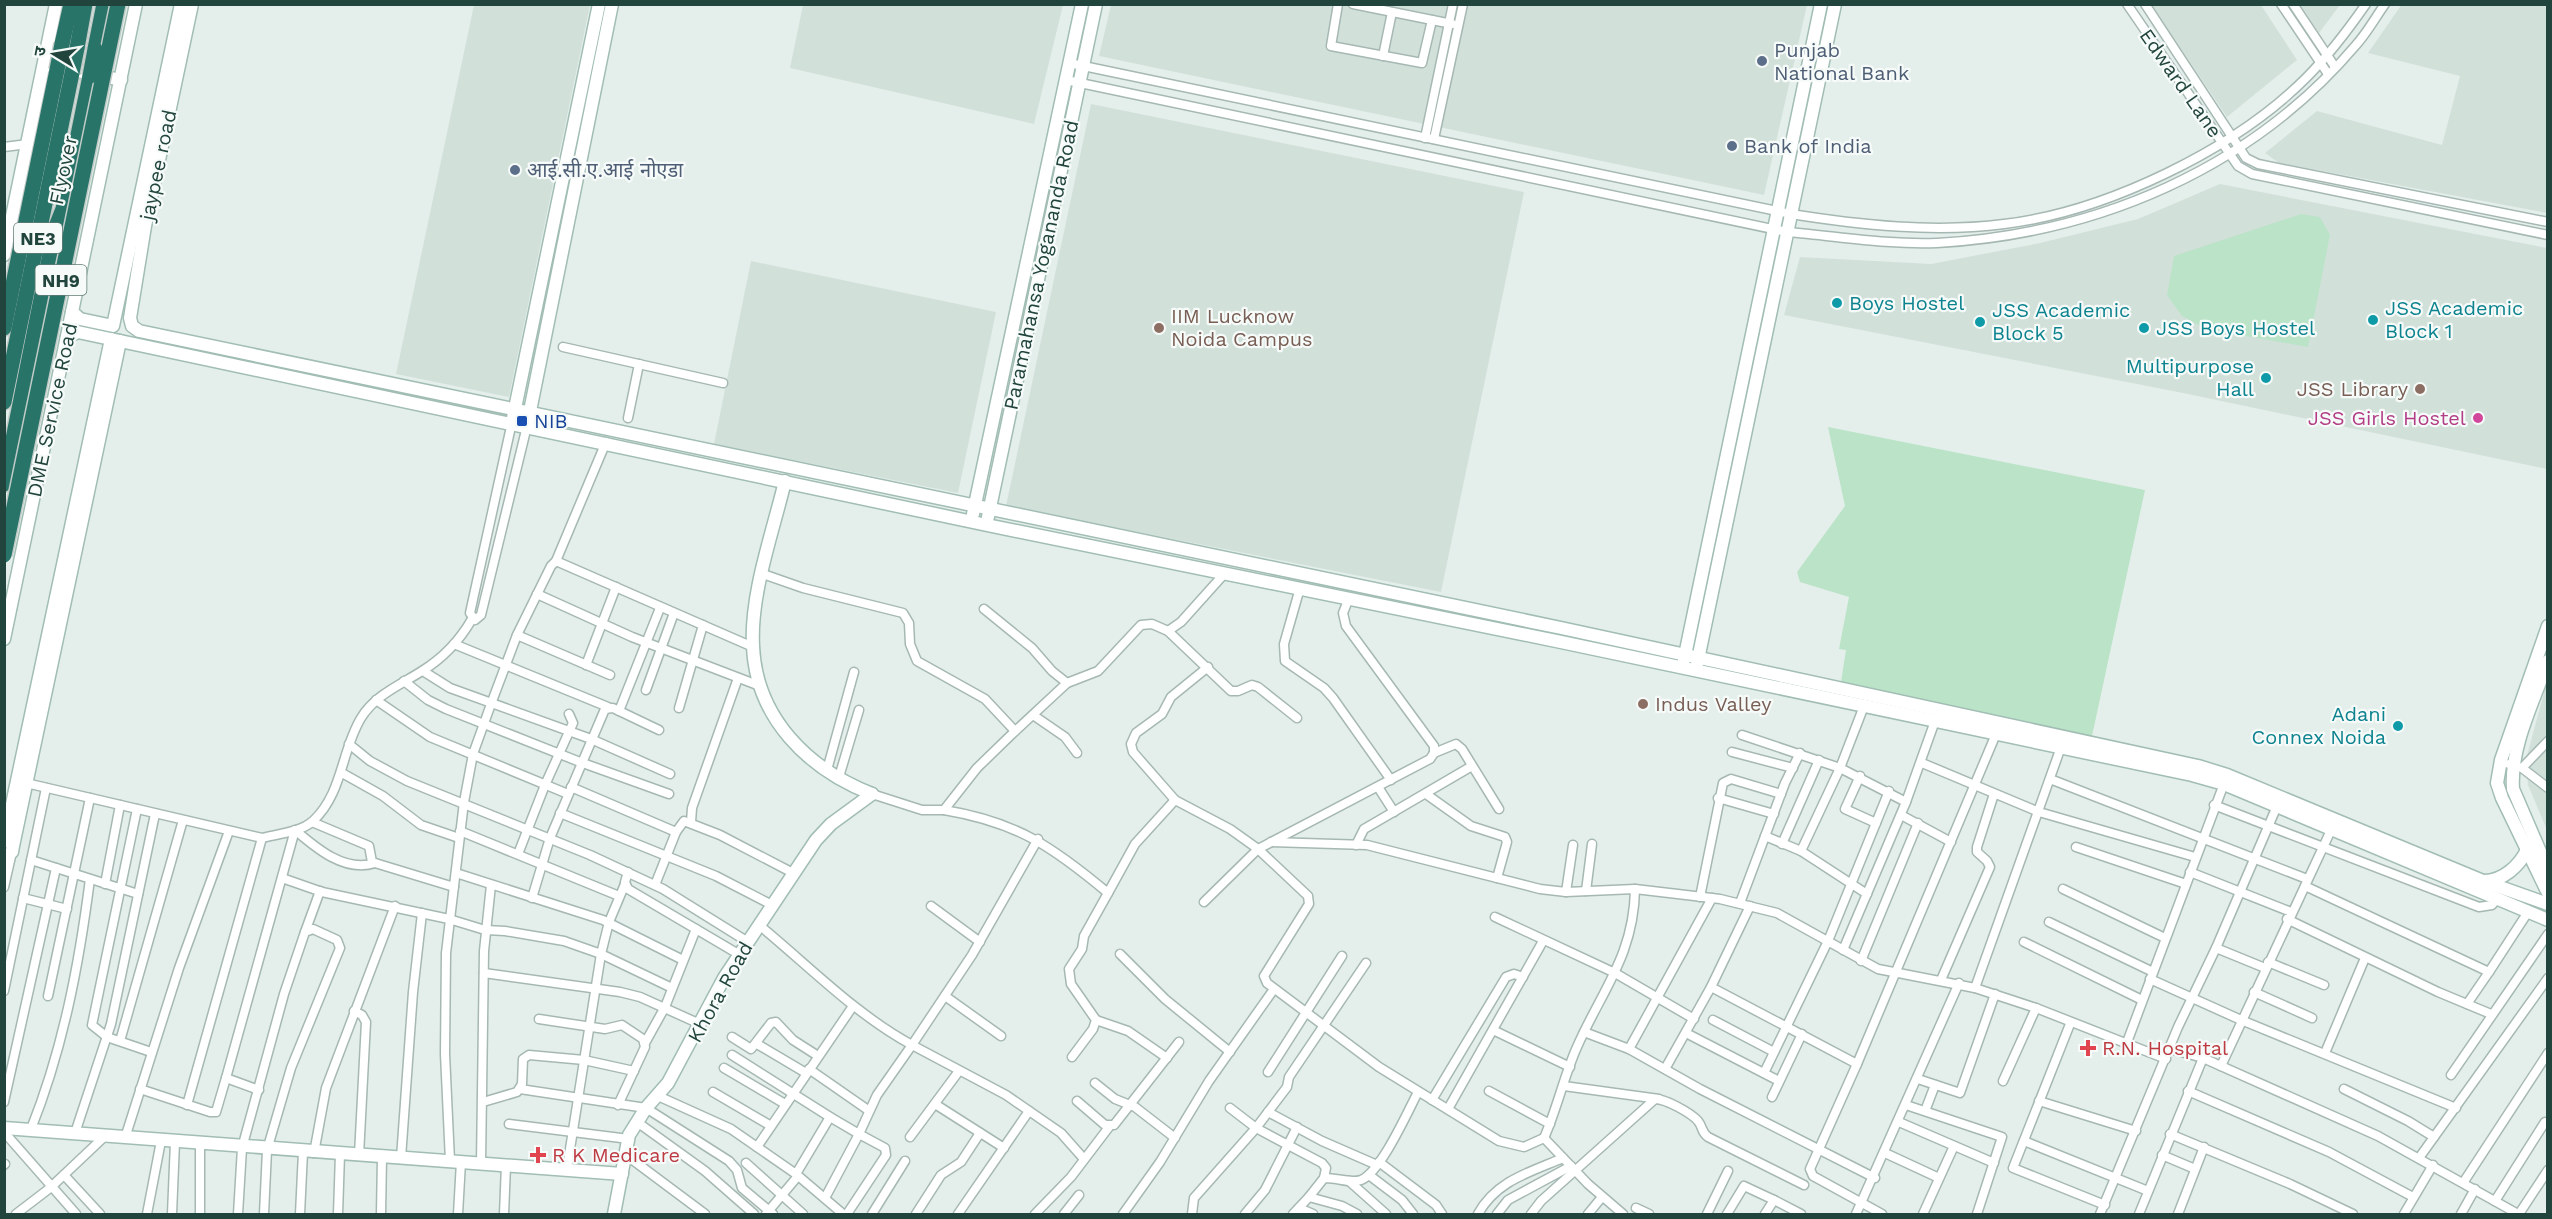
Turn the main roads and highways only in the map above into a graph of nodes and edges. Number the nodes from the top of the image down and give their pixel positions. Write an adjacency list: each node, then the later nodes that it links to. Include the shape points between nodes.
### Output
1 (71, 4): 5 (highway, bridge)
2 (85, 4): 6 (highway, NE3, bridge)
3 (104, 4): 7 (highway, NE3, bridge)
4 (118, 4): 8 (highway, Flyover / NH9, bridge)
5 (6, 321)
6 (4, 402)
7 (4, 484)
8 (4, 555)

